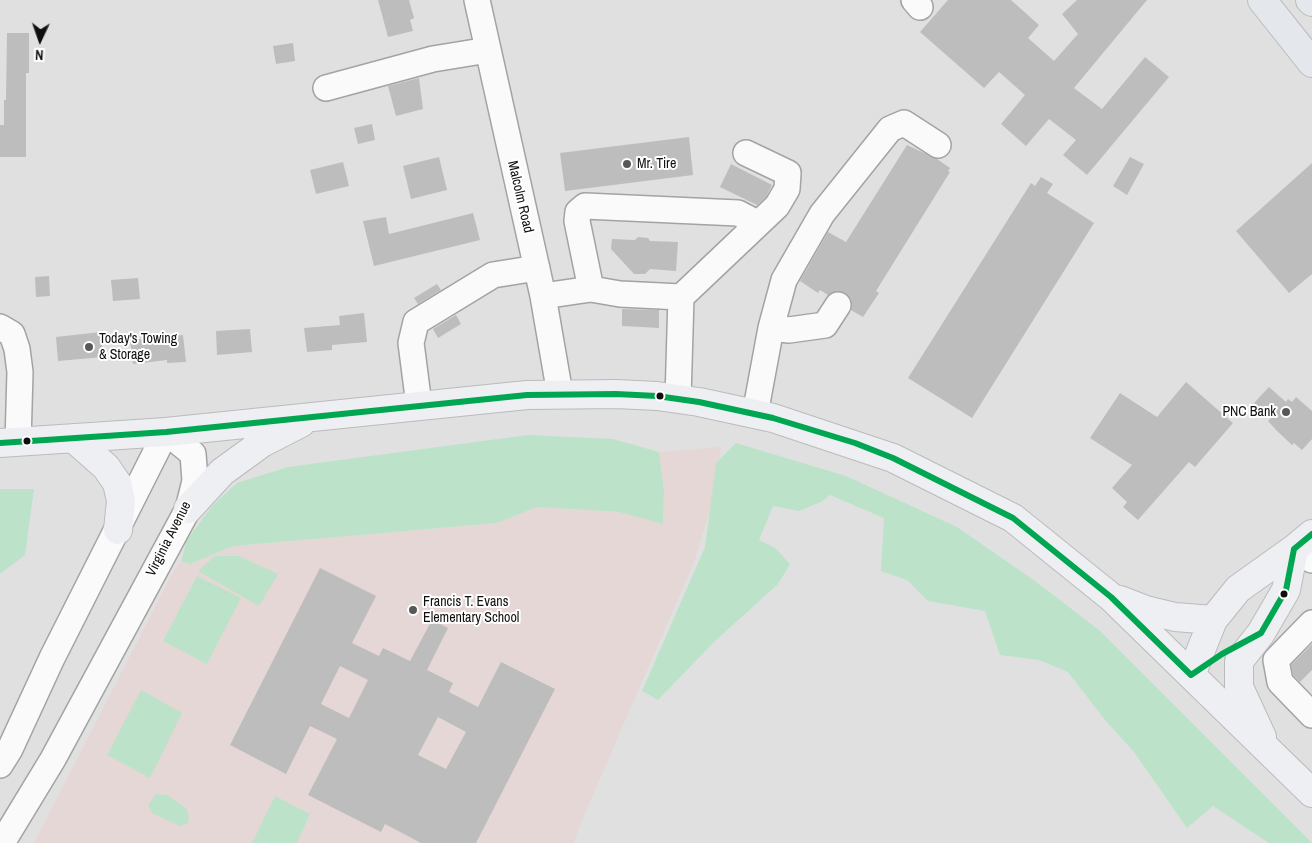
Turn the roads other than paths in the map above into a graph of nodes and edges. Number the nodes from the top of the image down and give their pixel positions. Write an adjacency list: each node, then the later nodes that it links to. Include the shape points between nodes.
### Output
1 (477, 0): 3 (street, Malcolm Road)
2 (1262, 0): 4 (highway)
3 (488, 50): 5 (street, via 433,59); 9 (street, Malcolm Road)
4 (1312, 64)
5 (326, 88)
6 (938, 145): 15 (street, via 904,123 890,129 822,214 784,280)
7 (746, 153): 8 (street, via 788,173 788,188 777,206)
8 (757, 223): 10 (street, via 738,213 585,206 578,212 577,221); 12 (street)
9 (537, 268): 11 (street, Malcolm Road); 18 (street, via 493,275 416,322 411,343)
10 (591, 289): 11 (street); 12 (street)
11 (543, 296): 16 (street, Malcolm Road)
12 (681, 297): 17 (street)
13 (838, 305): 15 (street, via 826,325 789,330)
14 (0, 327): 23 (street, via 12,334 18,349 20,372)
15 (771, 328): 19 (street)
16 (560, 394): 17 (main road); 18 (main road)
17 (678, 399): 19 (main road)
18 (418, 405): 20 (main road)
19 (755, 414): 27 (main road, via 814,430 893,458 978,500 1013,518)
20 (314, 416): 21 (main road); 24 (main road, via 262,443 222,472)
21 (166, 432): 22 (main road); 24 (street, Virginia Avenue, via 193,454 195,481); 25 (street)
22 (73, 438): 23 (main road); 25 (main road, via 106,467 117,484 121,501)
23 (9, 442)
24 (188, 509): 36 (street, Virginia Avenue, via 53,759)
25 (118, 530): 34 (street)
26 (1306, 548): 28 (main road, via 1238,589); 30 (main road)
27 (1111, 597): 28 (main road, via 1176,617); 31 (main road)
28 (1213, 620): 31 (main road)
29 (1312, 623): 32 (street, via 1276,660 1280,682)
30 (1261, 633): 31 (main road); 33 (main road, via 1239,661 1239,687)
31 (1191, 675): 33 (main road)
32 (1310, 709)
33 (1266, 748): 35 (main road)
34 (0, 765)
35 (1308, 780)
36 (2, 843)

